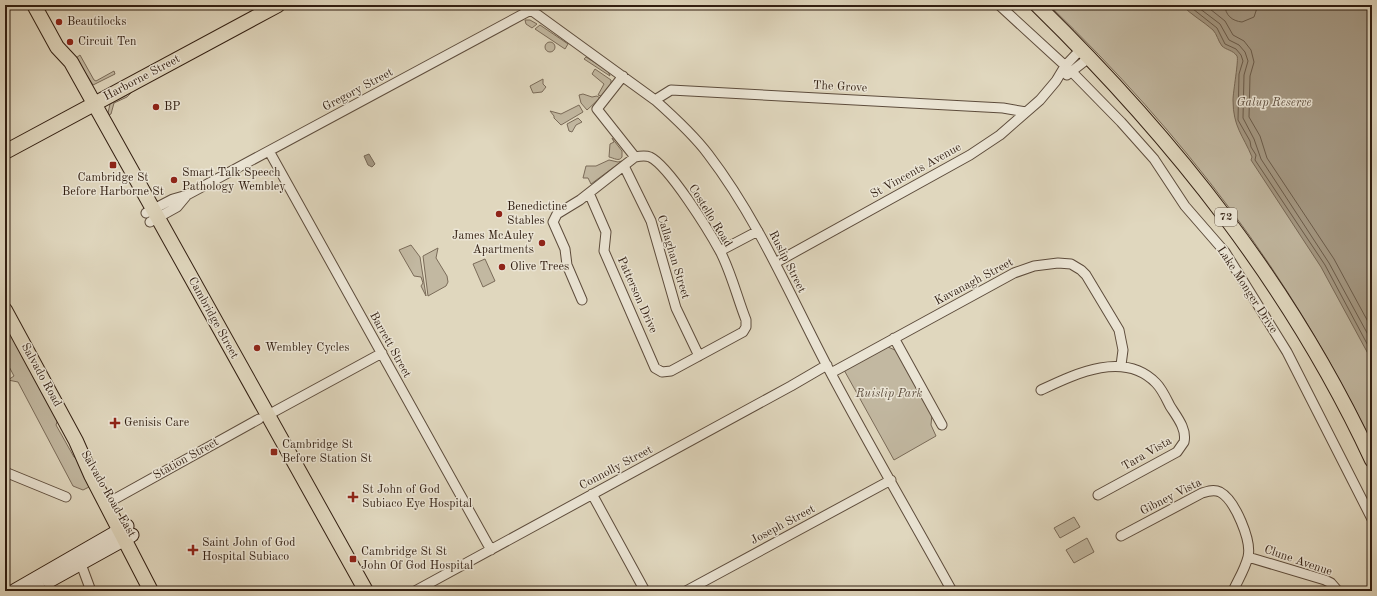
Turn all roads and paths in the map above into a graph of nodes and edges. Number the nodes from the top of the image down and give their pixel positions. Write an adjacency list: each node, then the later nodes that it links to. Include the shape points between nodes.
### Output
1 (34, 5): 12 (main road, Cambridge Street, via 57,46 63,66)
2 (264, 5): 12 (main road, Harborne Street)
3 (278, 5): 12 (main road, Harborne Street)
4 (540, 5): 7 (street, Gregory Street)
5 (999, 5): 9 (street, Lake Monger Drive)
6 (1037, 5): 8 (main road, Lake Monger Drive / 72)
7 (529, 8): 10 (street, Ruslip Street); 15 (street, Gregory Street)
8 (1086, 53): 9 (street, St Vincents Avenue); 35 (main road, Lake Monger Drive / 72, via 1188,168 1237,230 1301,329 1335,387)
9 (1069, 69): 13 (street, St Vincents Avenue); 42 (street, Lake Monger Drive, via 1154,159 1185,206 1225,252 1287,352)
10 (623, 76): 11 (street, Ruslip Street); 17 (street, via 597,109)
11 (655, 100): 13 (street, The Grove, via 671,90 1003,108); 21 (street, Ruslip Street, via 707,152)
12 (88, 102): 14 (main road, Harborne Street); 16 (main road, Harborne Street); 20 (main road, Cambridge Street)
13 (1026, 112): 23 (street, St Vincents Avenue, via 1000,136 970,155)
14 (5, 142)
15 (269, 151): 20 (street, Gregory Street, via 187,195 173,199); 27 (street, Barrett Street)
16 (5, 152)
17 (635, 157): 18 (street); 22 (street, Costello Road, via 650,158 668,174 688,200)
18 (624, 166): 19 (street); 28 (street, Callaghan Street, via 651,221 676,308)
19 (589, 193): 24 (street, via 557,214 554,222 566,249 567,265); 28 (street, Patterson Drive, via 606,232 604,251 655,368 662,372 671,371)
20 (152, 216): 32 (main road, Cambridge Street)
21 (758, 231): 22 (street); 23 (street, Ruslip Street)
22 (720, 251): 28 (street, Costello Road, via 746,320 746,327 743,332)
23 (775, 263): 30 (street, Ruslip Street)
24 (582, 300)
25 (5, 310): 34 (main road, Salvado Road)
26 (894, 338): 29 (street, Kavanagh Street, via 1014,273 1034,266 1066,263 1086,275 1116,323 1122,344); 30 (street, Kavanagh Street); 33 (street)
27 (382, 353): 32 (street, Station Street); 45 (street, Barrett Street)
28 (699, 356)
29 (1121, 365): 31 (street, via 1080,373); 39 (street, Tara Vista, via 1146,375 1157,384 1184,428 1185,439 1177,452)
30 (829, 369): 37 (street, Ruslip Street); 38 (street, Connolly Street)
31 (1041, 390)
32 (264, 417): 41 (street, Station Street); 53 (main road, Cambridge Street); 54 (main road, Cambridge Street)
33 (942, 425)
34 (76, 441): 41 (main road, Salvado Road East); 43 (main road, Salvado Road East, via 91,475)
35 (1372, 460)
36 (5, 472): 40 (street)
37 (891, 480): 57 (street, Joseph Street); 58 (street, Ruslip Street)
38 (592, 494): 45 (street, Connolly Street); 56 (street)
39 (1098, 495)
40 (66, 497)
41 (113, 500): 43 (main road, Salvado Road East)
42 (1372, 519)
43 (126, 533): 47 (street); 48 (street); 51 (main road, Salvado Road East); 52 (main road, Salvado Road East)
44 (1121, 536): 46 (street, Gibney Vista, via 1202,493 1216,491 1229,502 1245,529)
45 (491, 550): 55 (street, Connolly Street)
46 (1248, 557): 59 (street, Gibney Vista); 60 (street, Clune Avenue, via 1325,580)
47 (80, 564): 48 (street); 50 (street)
48 (37, 586): 49 (street)
49 (14, 591)
50 (91, 591)
51 (151, 591)
52 (161, 591)
53 (357, 591)
54 (366, 591)
55 (415, 591)
56 (645, 591)
57 (686, 591)
58 (952, 591)
59 (1233, 591)
60 (1338, 591)

